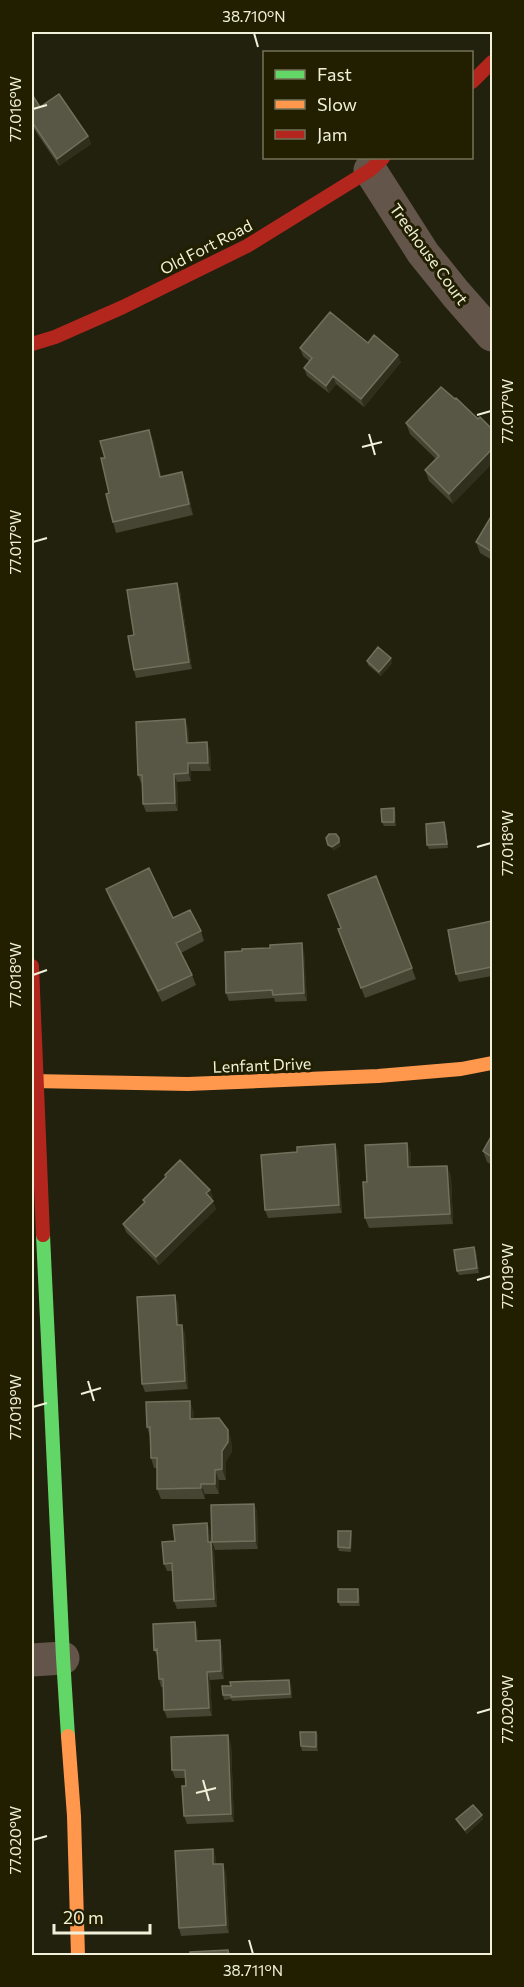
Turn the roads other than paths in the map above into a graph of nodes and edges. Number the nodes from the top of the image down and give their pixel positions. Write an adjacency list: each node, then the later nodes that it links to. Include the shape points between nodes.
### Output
1 (492, 62): 2 (street)
2 (473, 80)
3 (377, 164): 4 (street, Treehouse Court, via 423,253); 5 (street, Old Fort Road, via 247,246 123,307)
4 (492, 335)
5 (32, 344)
6 (32, 966): 8 (street)
7 (492, 1063): 8 (street, Lenfant Drive, via 378,1076 188,1084)
8 (34, 1081): 9 (street)
9 (47, 1659): 10 (street, via 74,1816)
10 (78, 1956)

